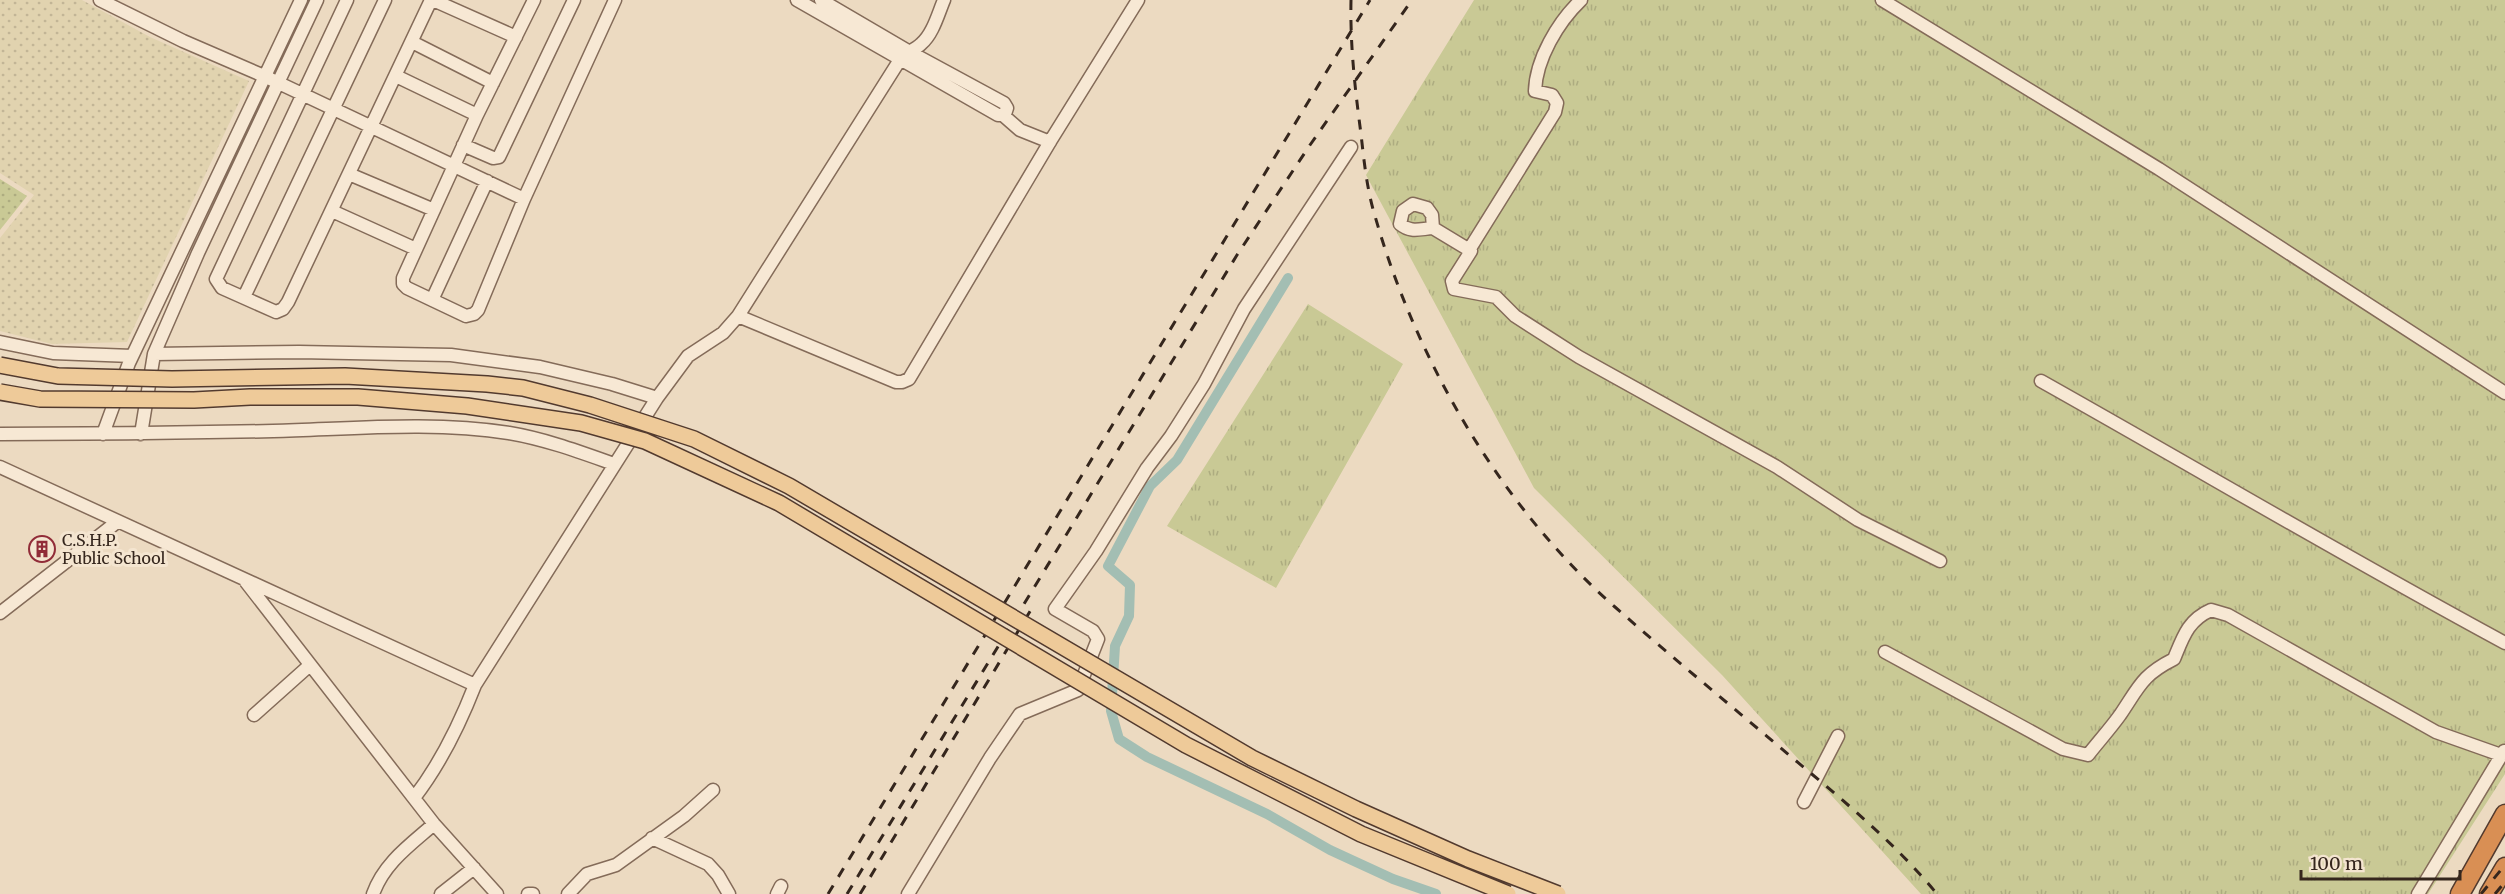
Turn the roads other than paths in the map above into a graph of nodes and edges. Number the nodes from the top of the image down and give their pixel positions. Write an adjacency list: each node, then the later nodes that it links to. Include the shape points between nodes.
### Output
1 (100, 0): 19 (street)
2 (301, 0): 19 (street)
3 (317, 0): 21 (street)
4 (347, 0): 23 (street)
5 (385, 0): 24 (street)
6 (432, 0): 16 (street); 17 (street)
7 (574, 0): 28 (street, via 499,157)
8 (615, 0): 33 (street)
9 (797, 0): 18 (street)
10 (821, 0): 18 (street)
11 (944, 0): 18 (street, via 923,43)
12 (1138, 0): 27 (street)
13 (1581, 0): 38 (street, via 1548,47 1536,80 1535,91 1552,95 1557,103 1555,112)
14 (1882, 0): 48 (street, via 2159,169)
15 (531, 1): 16 (street)
16 (516, 37): 22 (street)
17 (412, 42): 20 (street); 22 (street)
18 (905, 55): 27 (street, via 1004,103 1004,116 1020,130); 41 (street)
19 (264, 76): 21 (street); 44 (street)
20 (396, 76): 25 (street); 26 (street)
21 (278, 82): 23 (street); 43 (street)
22 (494, 83): 25 (street)
23 (302, 94): 24 (street); 39 (street, via 217,275 218,284)
24 (333, 109): 26 (street); 39 (street)
25 (477, 115): 28 (street)
26 (372, 127): 30 (street); 31 (street)
27 (1050, 142): 41 (street, via 906,381 896,382)
28 (464, 145): 30 (street)
29 (1351, 147): 81 (street, via 1244,309 1182,419 1055,609 1093,631 1098,639 1078,690 1020,714)
30 (454, 166): 32 (street); 34 (street)
31 (349, 174): 34 (street); 35 (street)
32 (487, 182): 33 (street); 40 (street)
33 (524, 199): 40 (street, via 474,314 466,316)
34 (434, 210): 37 (street)
35 (332, 211): 37 (street); 39 (street, via 283,309 276,312)
36 (1433, 228): 38 (street)
37 (416, 249): 40 (street, via 403,284)
38 (1469, 250): 56 (street, via 1452,281 1454,289 1496,297 1515,316 1579,357 1777,468 1858,520)
39 (244, 297)
40 (432, 300)
41 (738, 316): 49 (street, via 723,333 688,356)
42 (0, 342): 44 (street, via 54,353)
43 (154, 354): 49 (street, via 451,356 540,367); 52 (street)
44 (132, 356): 51 (street)
45 (0, 365): 83 (main road, bridge, via 58,376 172,379 345,376 487,384 523,388 591,405 694,439 789,486 1252,758 1356,809)
46 (2041, 381): 59 (street, via 2363,567)
47 (0, 392): 82 (main road, bridge, via 52,399 358,397 467,406 581,423 645,441 779,503 1186,745 1361,834)
48 (2505, 393)
49 (657, 398): 53 (street)
50 (0, 434): 51 (street)
51 (103, 434): 52 (street)
52 (141, 434): 53 (street, via 453,428 510,434)
53 (614, 464): 62 (street)
54 (0, 467): 55 (street)
55 (117, 522): 57 (street); 58 (street)
56 (1940, 561)
57 (244, 579): 61 (street); 62 (street)
58 (0, 613)
59 (2505, 643)
60 (1885, 652): 65 (street, via 2063,749 2088,755 2139,683 2174,659 2198,615 2211,610 2228,615 2436,732)
61 (310, 665): 63 (street); 67 (street)
62 (475, 685): 67 (street, via 452,741)
63 (254, 715)
64 (1838, 736): 68 (street)
65 (2503, 752): 84 (street)
66 (712, 790): 71 (street)
67 (414, 798): 70 (street)
68 (1804, 802)
69 (2505, 814): 85 (highway)
70 (434, 824): 73 (street); 74 (street, via 397,856)
71 (652, 838): 79 (street, via 616,865 587,874); 80 (street, via 708,864)
72 (2505, 867): 86 (highway)
73 (474, 868): 75 (street); 76 (street)
74 (373, 894)
75 (441, 894)
76 (497, 894)
77 (528, 894): 78 (street)
78 (533, 894)
79 (568, 894)
80 (729, 894)
81 (908, 894)
82 (1509, 894)
83 (1558, 894)
84 (2418, 894)
85 (2460, 894)
86 (2489, 894)

